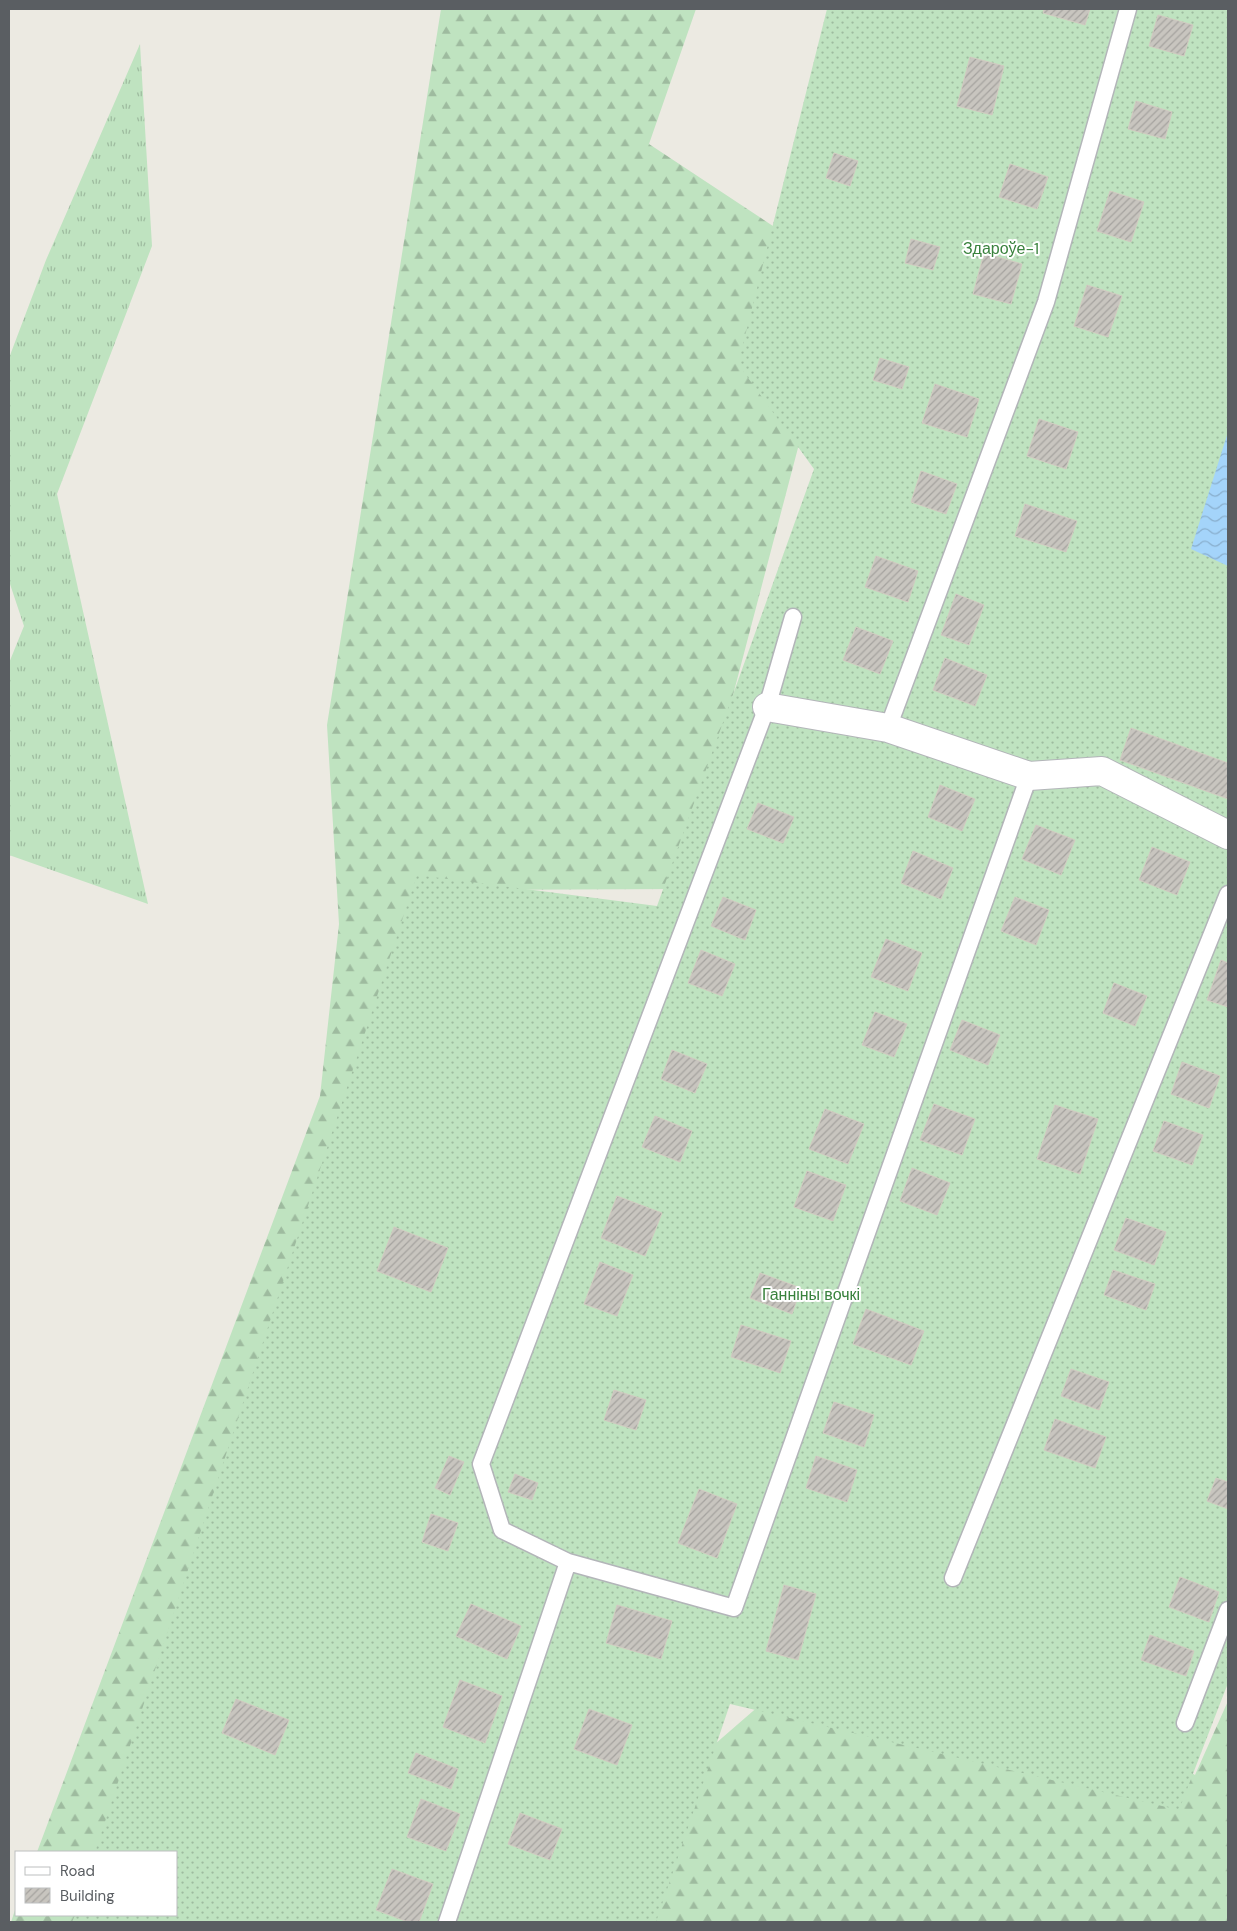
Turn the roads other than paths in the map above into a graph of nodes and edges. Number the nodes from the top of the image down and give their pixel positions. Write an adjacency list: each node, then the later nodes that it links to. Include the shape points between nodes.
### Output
1 (1128, 9): 4 (lane, via 1046,302)
2 (793, 617): 3 (lane)
3 (767, 707): 4 (street); 8 (lane, via 481,1464 502,1530)
4 (888, 728): 5 (street)
5 (1029, 776): 6 (street, via 1102,771); 8 (lane, via 734,1608)
6 (1228, 835)
7 (1228, 894): 9 (lane)
8 (568, 1562): 12 (lane)
9 (952, 1578)
10 (1228, 1610): 11 (lane)
11 (1185, 1723)
12 (447, 1922)

